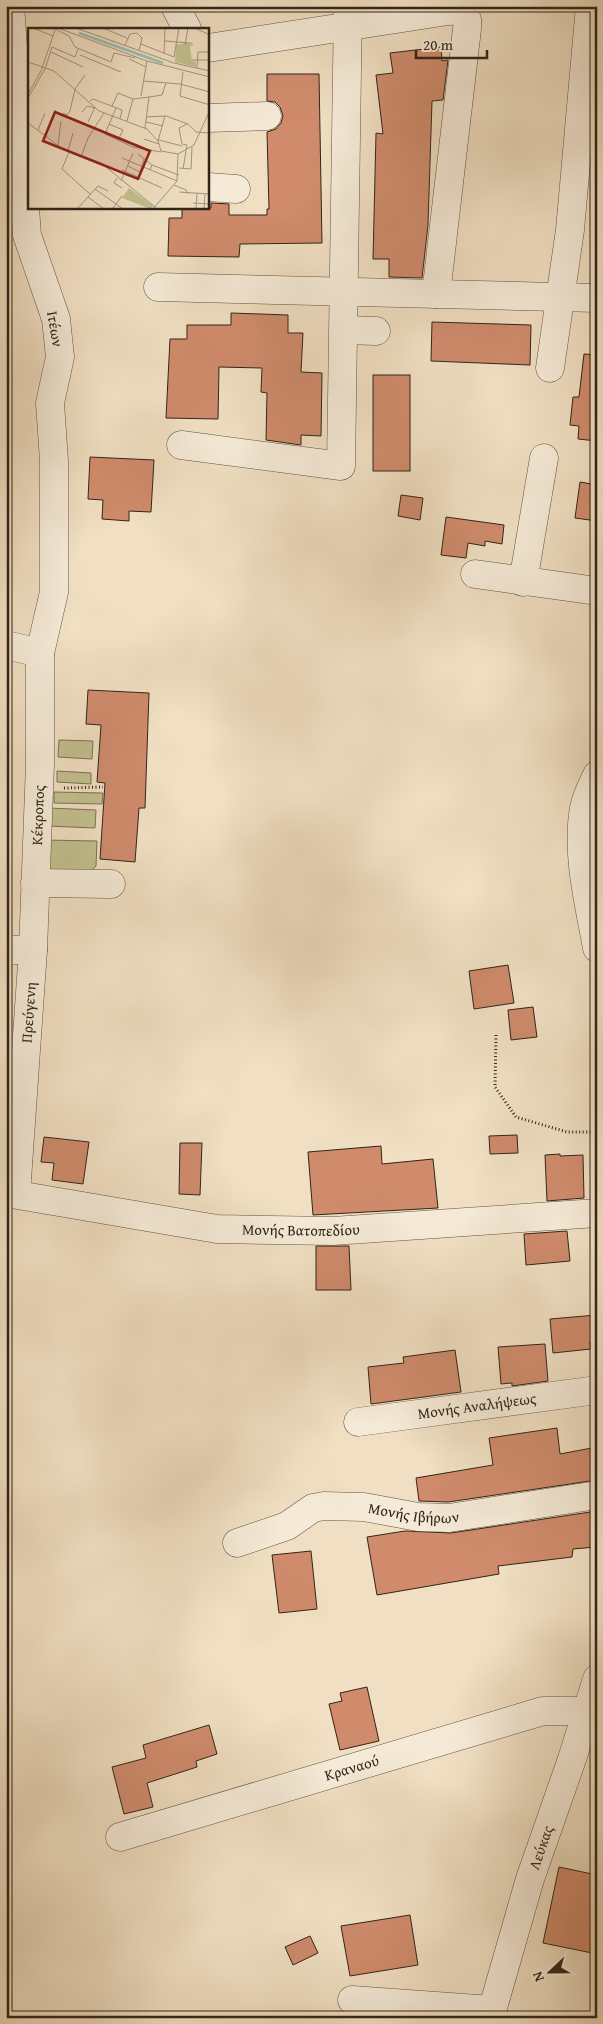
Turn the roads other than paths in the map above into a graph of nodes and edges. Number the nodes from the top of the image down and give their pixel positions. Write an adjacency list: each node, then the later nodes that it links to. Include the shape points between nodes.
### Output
1 (10, 6): 25 (street, Ιτέων, via 27,235 56,319 60,357 50,403 54,461 54,592)
2 (175, 6): 5 (street)
3 (590, 6): 14 (street, via 570,230)
4 (348, 16): 6 (street); 12 (street); 13 (street, via 462,11 468,18)
5 (186, 28)
6 (209, 48)
7 (266, 116): 8 (street)
8 (209, 118)
9 (209, 186): 10 (street)
10 (236, 189)
11 (158, 287): 12 (street)
12 (344, 291): 13 (street); 16 (street)
13 (436, 294): 14 (street)
14 (560, 297): 15 (street); 18 (street)
15 (597, 298)
16 (344, 330): 17 (street); 19 (street, via 341,466)
17 (376, 331)
18 (550, 368)
19 (181, 445)
20 (544, 458): 22 (street)
21 (474, 574): 22 (street)
22 (524, 582): 23 (street)
23 (597, 591)
24 (6, 645): 25 (street)
25 (40, 653): 27 (street, Κέκροπος)
26 (597, 775): 29 (street, via 584,806 582,829)
27 (35, 883): 28 (street); 31 (street, Κέκροπος)
28 (111, 884)
29 (597, 948)
30 (6, 950): 31 (street)
31 (33, 950): 32 (street, Πρεύγενη)
32 (11, 1193): 33 (street, Μονής Βατοπεδίου, via 217,1229 333,1231)
33 (597, 1213)
34 (597, 1390): 35 (street, Μονής Αναλήψεως)
35 (358, 1422)
36 (597, 1496): 37 (street, Μονής Ιβήρων, via 448,1518 418,1517 364,1507 324,1506 309,1510 287,1526)
37 (238, 1543)
38 (597, 1680): 39 (street, Λεύκας)
39 (588, 1711): 40 (street, Κραναού, via 543,1711); 42 (street, Λεύκας, via 530,1879)
40 (120, 1837)
41 (352, 2000): 42 (street)
42 (491, 2014)

